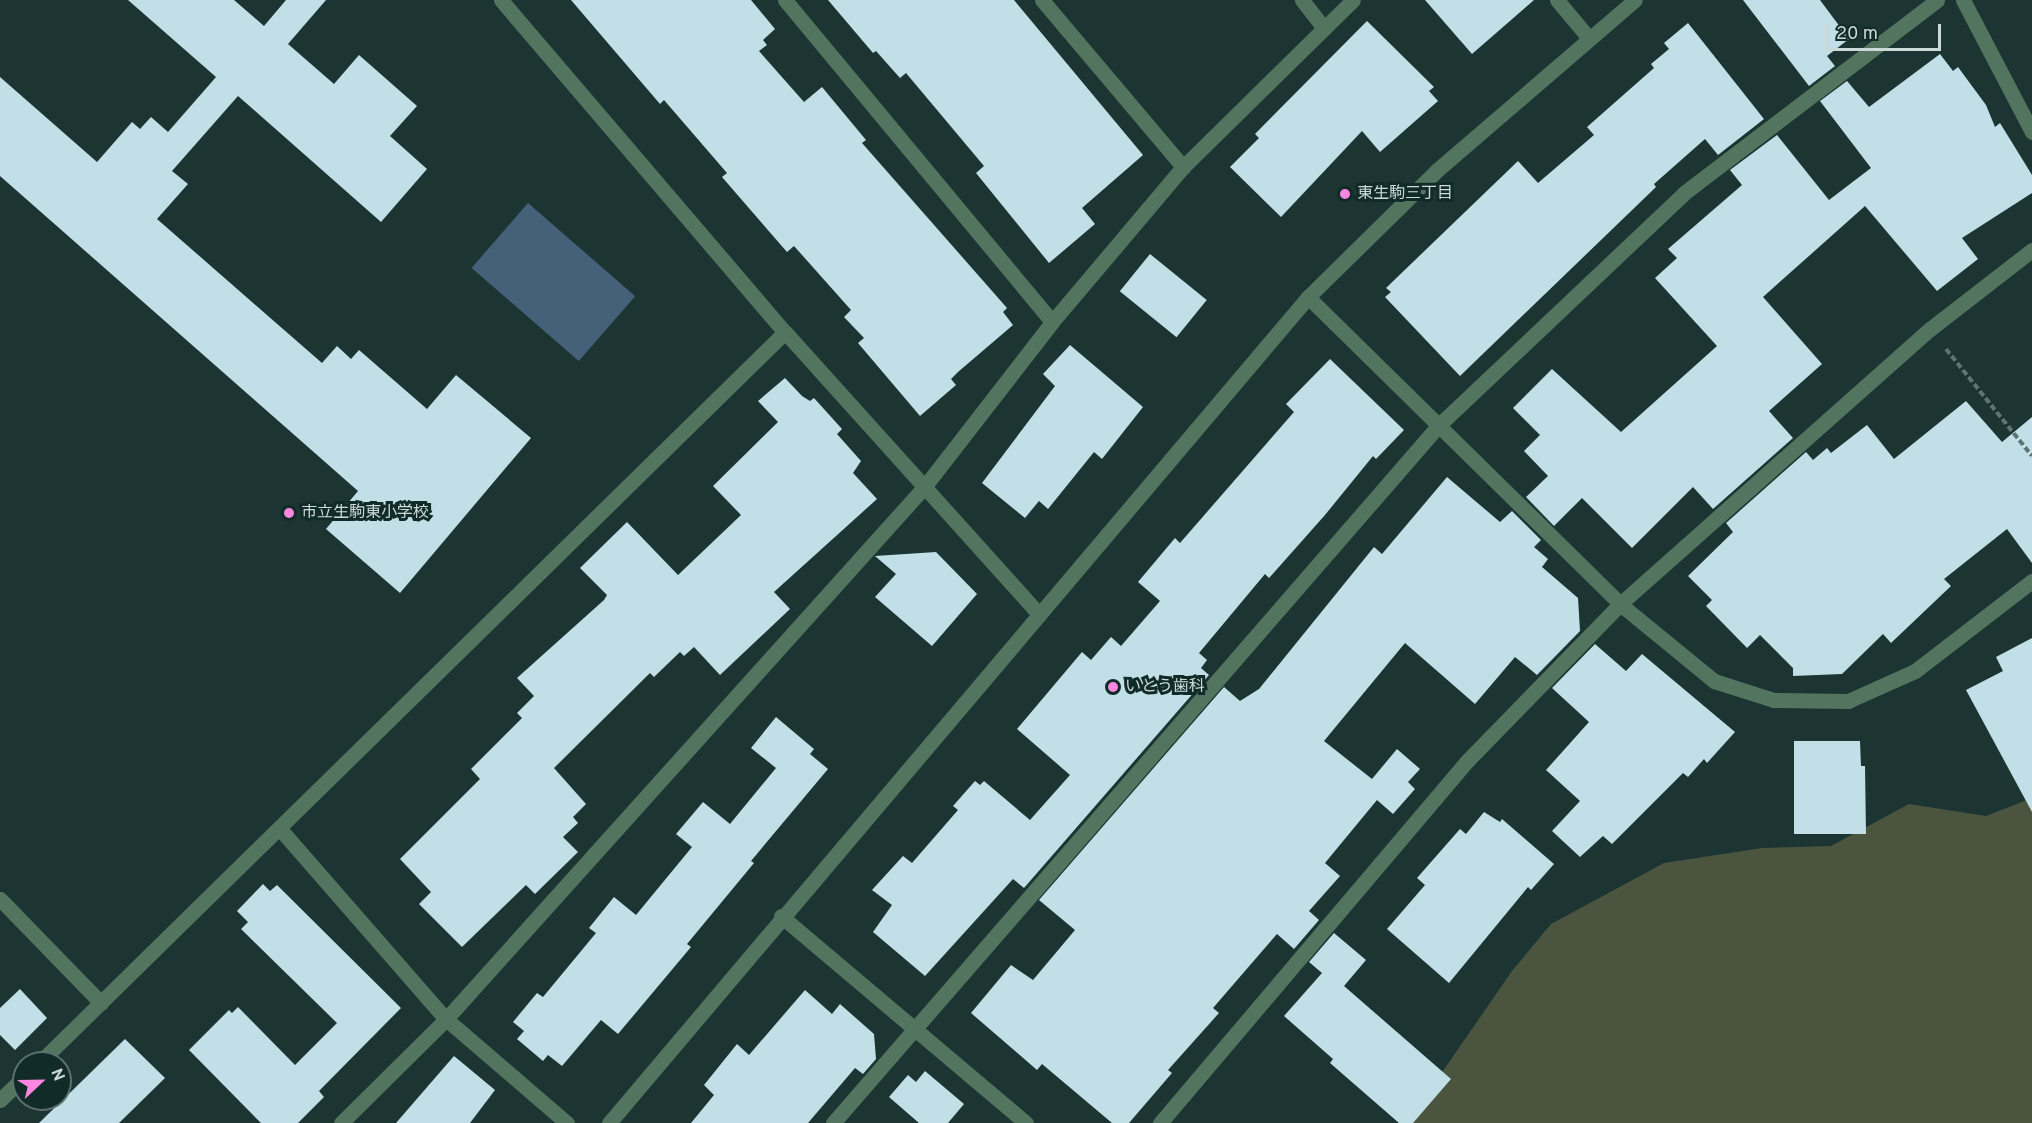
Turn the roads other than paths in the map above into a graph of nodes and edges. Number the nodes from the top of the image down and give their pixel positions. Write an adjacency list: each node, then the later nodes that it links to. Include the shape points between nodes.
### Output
1 (501, 0): 17 (street)
2 (785, 0): 16 (street)
3 (1042, 0): 13 (street)
4 (1302, 0): 10 (street)
5 (1353, 0): 10 (street)
6 (1557, 0): 11 (street)
7 (1635, 0): 11 (street)
8 (1937, 0): 18 (street, via 1684,193)
9 (1963, 0): 12 (street)
10 (1324, 27): 13 (street)
11 (1588, 37): 15 (street, via 1436,171)
12 (2032, 132)
13 (1183, 167): 16 (street)
14 (2032, 250): 21 (street, via 1930,329)
15 (1308, 297): 18 (street); 22 (street)
16 (1052, 322): 19 (street)
17 (785, 332): 19 (street); 23 (street)
18 (1439, 424): 21 (street); 28 (street)
19 (925, 486): 22 (street); 27 (street)
20 (2032, 581): 21 (street, via 1916,671 1848,701 1774,700 1714,681)
21 (1620, 604): 37 (street, via 1467,761)
22 (1039, 614): 25 (street)
23 (280, 829): 26 (street); 27 (street)
24 (0, 899): 26 (street)
25 (781, 916): 28 (street); 34 (street)
26 (101, 1003): 29 (street)
27 (446, 1019): 32 (street); 33 (street)
28 (912, 1029): 35 (street); 36 (street)
29 (51, 1051)
30 (12, 1088): 31 (street)
31 (0, 1100)
32 (341, 1123)
33 (567, 1123)
34 (609, 1123)
35 (832, 1123)
36 (1026, 1123)
37 (1160, 1123)

